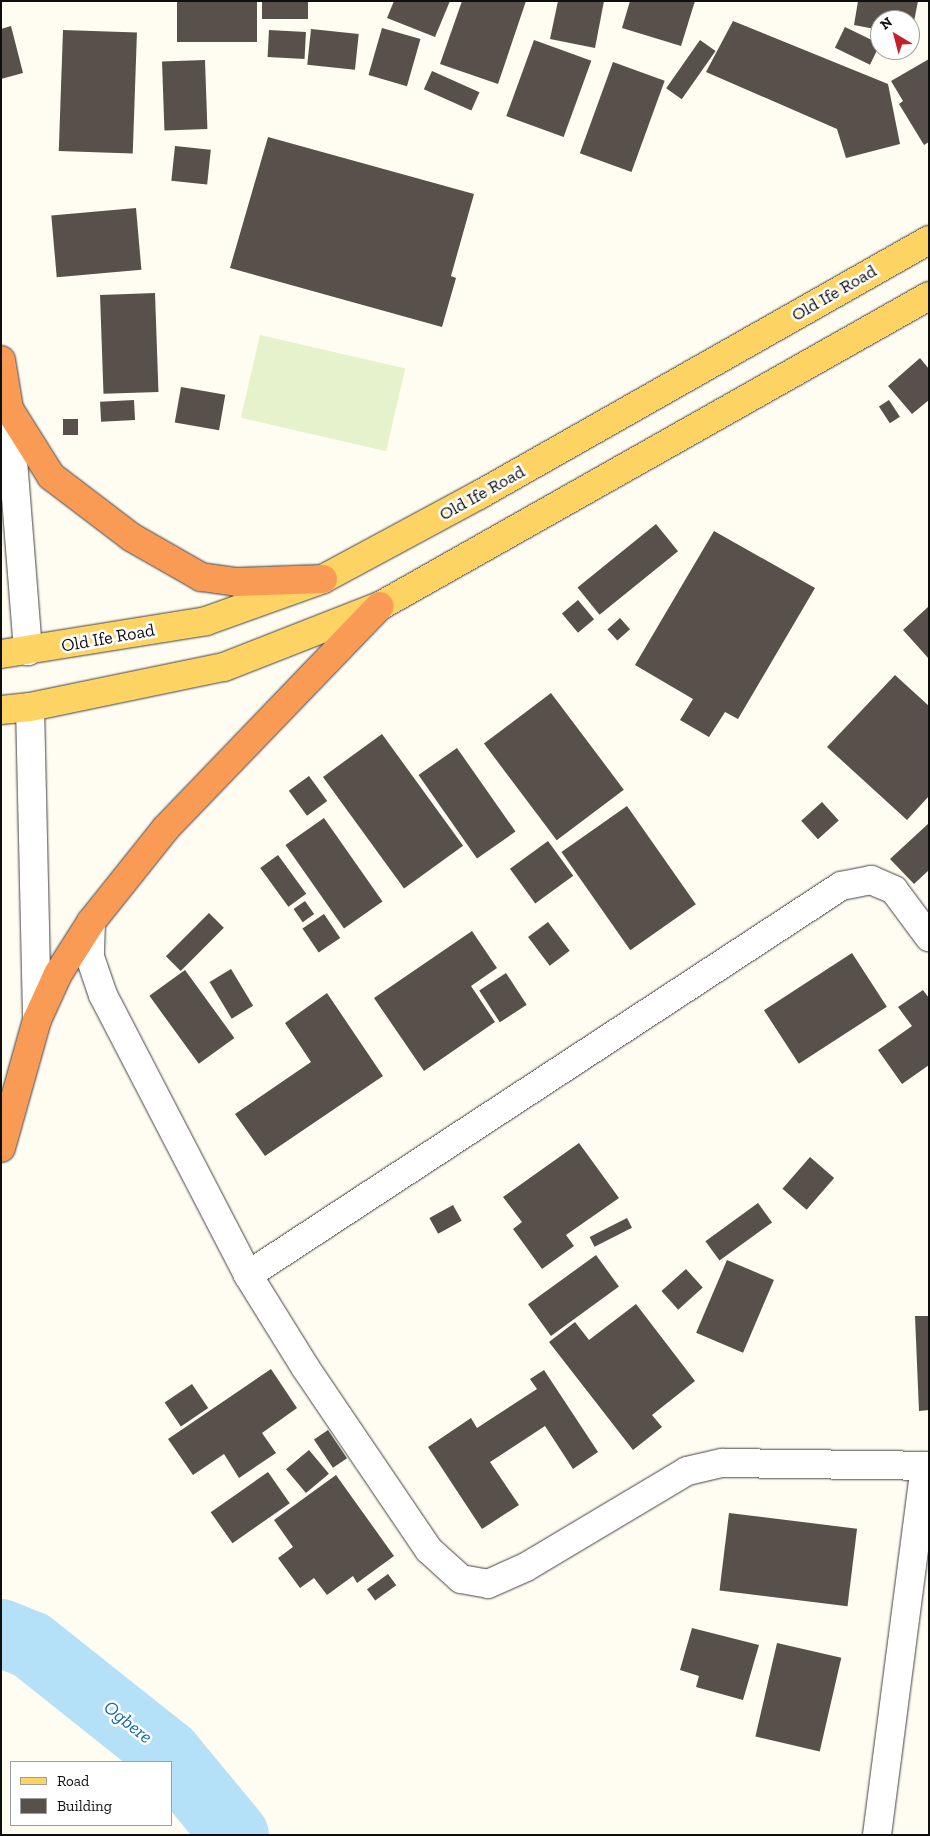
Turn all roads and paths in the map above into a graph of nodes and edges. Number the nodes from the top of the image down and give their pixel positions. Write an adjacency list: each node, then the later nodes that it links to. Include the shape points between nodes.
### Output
1 (929, 240): 5 (main road, Old Ife Road)
2 (929, 296): 6 (main road)
3 (1, 360): 4 (highway)
4 (9, 410): 5 (highway, via 51,476 131,537 201,576 237,582); 7 (street)
5 (323, 580): 7 (main road, Old Ife Road, via 206,621)
6 (380, 606): 9 (main road, via 224,666); 11 (highway, via 166,828)
7 (28, 651): 8 (main road, Old Ife Road)
8 (1, 654)
9 (30, 707): 10 (main road); 13 (street)
10 (1, 710)
11 (91, 922): 13 (highway, via 58,974); 15 (street, via 90,957 103,995)
12 (929, 937): 15 (street, via 894,890 871,880 842,886)
13 (37, 1020): 14 (highway)
14 (1, 1148)
15 (248, 1275): 16 (street, via 429,1550 461,1579 488,1584 526,1568 687,1471 723,1463)
16 (927, 1466): 17 (street)
17 (878, 1835)

